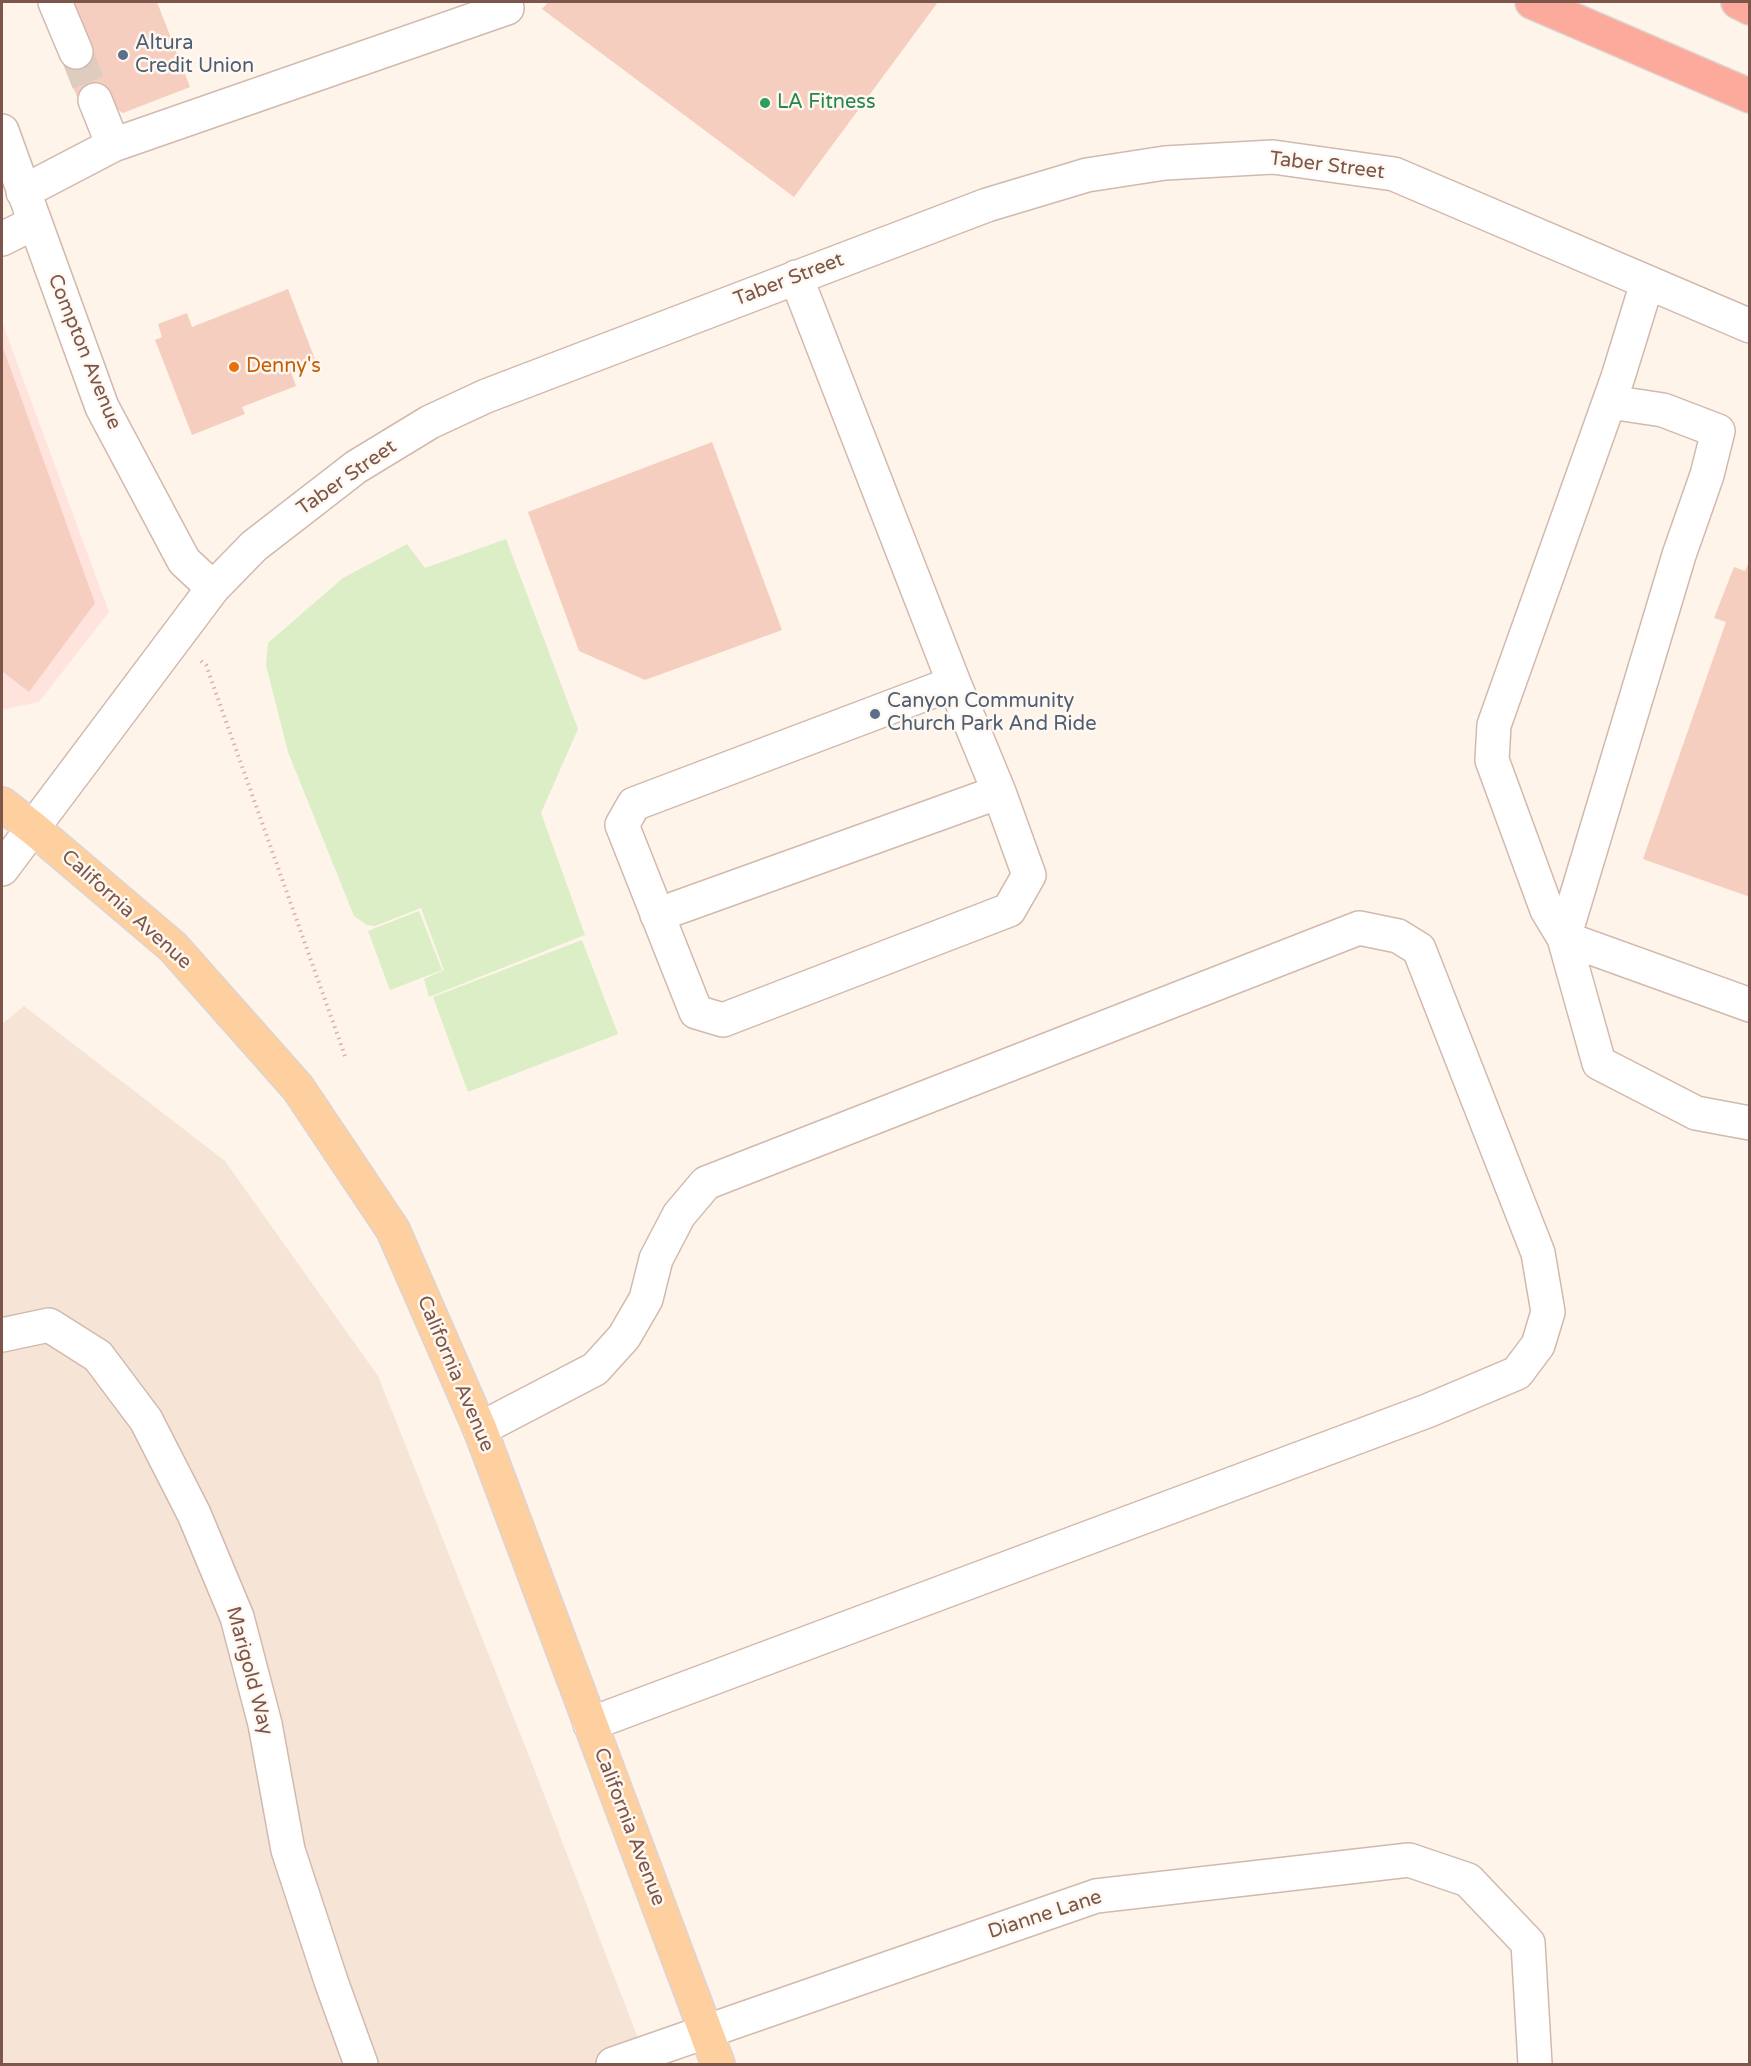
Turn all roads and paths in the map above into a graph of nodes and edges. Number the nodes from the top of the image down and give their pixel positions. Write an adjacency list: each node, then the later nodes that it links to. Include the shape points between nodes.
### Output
1 (55, 2): 6 (street)
2 (505, 2): 10 (street, via 507,8)
3 (1532, 2): 7 (highway)
4 (1738, 2): 5 (highway)
5 (1749, 8)
6 (76, 52)
7 (1749, 96)
8 (95, 100): 10 (street)
9 (2, 131): 11 (street, Compton Avenue)
10 (114, 145): 11 (street)
11 (23, 192): 12 (street, Compton Avenue)
12 (34, 223): 13 (street); 18 (street, Compton Avenue, via 102,407 184,561)
13 (2, 239)
14 (796, 277): 15 (street, Taber Street, via 987,205 1087,175 1165,163 1273,157 1394,174); 18 (street, Taber Street, via 486,396 430,422 347,474 254,546); 20 (street)
15 (1647, 283): 16 (street, Taber Street); 17 (street)
16 (1749, 326)
17 (1610, 402): 26 (street, via 1494,725 1492,760 1547,910); 26 (street, via 1663,410 1718,431)
18 (213, 588): 19 (street, Taber Street)
19 (174, 640): 23 (street, Taber Street); 28 (path, via 206,665)
20 (954, 683): 21 (street); 25 (street, via 634,804 622,825)
21 (999, 792): 25 (street); 25 (street, via 1029,875 1009,910 723,1020 696,1012)
22 (2, 804): 23 (main road, California Avenue)
23 (34, 829): 24 (street, Taber Street); 31 (main road, California Avenue, via 173,947 298,1088 393,1230)
24 (2, 869)
25 (657, 915)
26 (1563, 938): 27 (street); 29 (street, via 1599,1064 1696,1113)
27 (1749, 1005)
28 (345, 1056)
29 (1749, 1124)
30 (2, 1335): 34 (street, Marigold Way, via 49,1325 98,1356 146,1420 203,1534 237,1617 265,1724 288,1851)
31 (480, 1429): 32 (main road, California Avenue); 32 (street, via 595,1369 624,1337 646,1299 656,1259 680,1215 706,1183 1359,928 1398,936 1419,949 1538,1253 1548,1312 1538,1345 1517,1373 1427,1411)
32 (590, 1724): 33 (main road, California Avenue)
33 (706, 2032): 35 (street, Dianne Lane); 36 (main road, California Avenue); 37 (street, Dianne Lane, via 1096,1896 1409,1860 1468,1880 1528,1943)
34 (361, 2064)
35 (613, 2064)
36 (718, 2064)
37 (1535, 2064)

